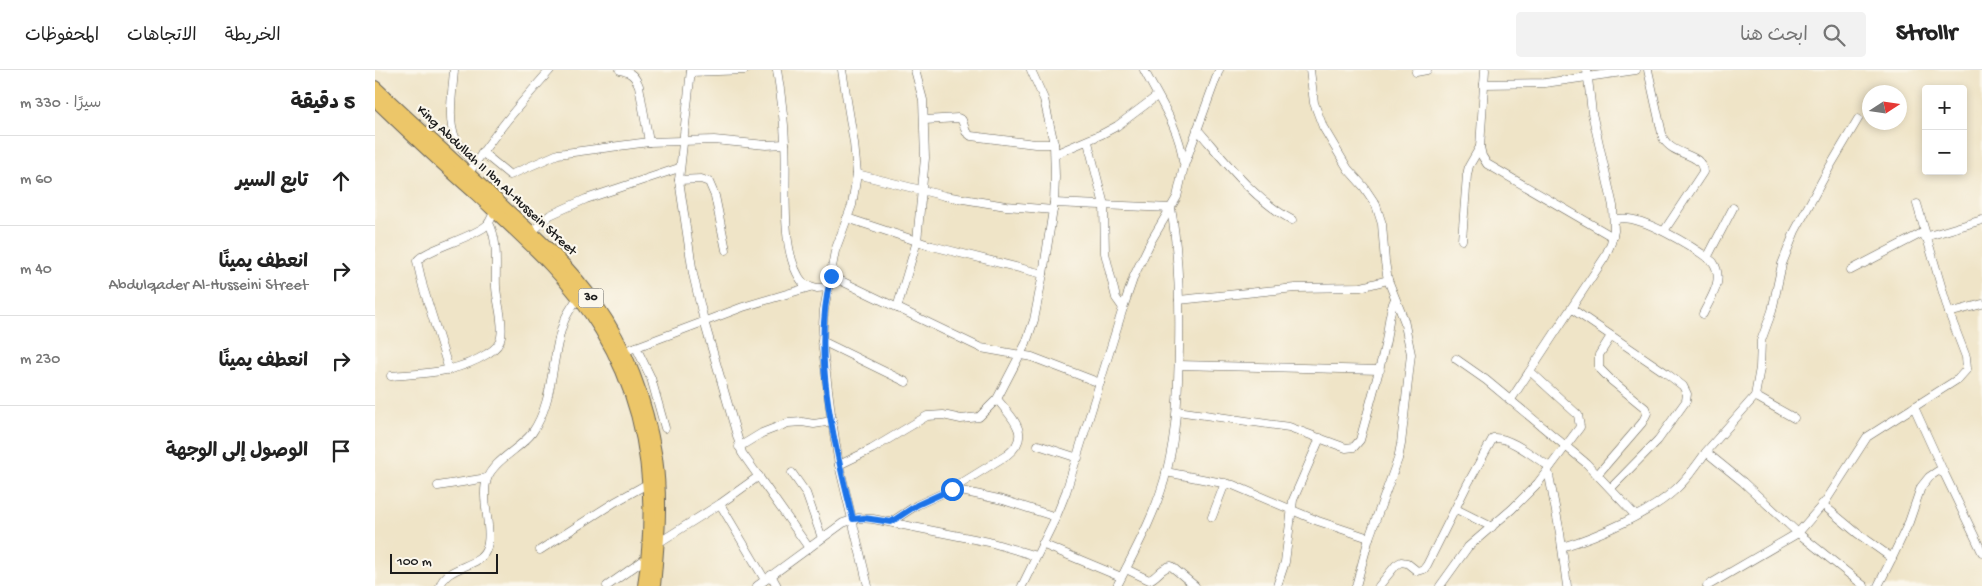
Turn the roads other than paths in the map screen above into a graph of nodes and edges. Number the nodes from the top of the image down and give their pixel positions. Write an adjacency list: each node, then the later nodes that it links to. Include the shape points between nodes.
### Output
1 (454, 70): 36 (street, via 453,133)
2 (550, 70): 33 (street)
3 (621, 70): 27 (street, via 635,77 639,86)
4 (745, 70): 16 (street)
5 (777, 70): 30 (street)
6 (843, 70): 38 (street)
7 (915, 70): 25 (street)
8 (1031, 70): 31 (street, via 1044,100)
9 (1144, 70): 22 (street)
10 (1219, 70): 26 (street)
11 (1302, 70): 18 (street)
12 (1427, 70): 17 (street)
13 (1485, 70): 20 (street)
14 (1636, 70): 19 (street)
15 (1648, 70): 52 (street, via 1666,144 1698,160 1703,167 1703,172)
16 (691, 71): 28 (street)
17 (1416, 72)
18 (1310, 73): 63 (street, via 1314,103 1323,127 1348,170 1376,205 1382,224)
19 (1587, 74): 20 (street, via 1545,83); 49 (street)
20 (1484, 84): 32 (street)
21 (375, 87): 36 (main road, King Abdullah II Ibn Al-Hussein Street / 30)
22 (1157, 96): 29 (street, via 1117,126); 35 (street, via 1175,129)
23 (375, 100): 46 (main road, King Abdullah II Ibn Al-Hussein Street / 30)
24 (1859, 119): 89 (street, via 1795,231 1782,264 1761,341 1761,368)
25 (925, 120): 31 (street, via 961,118 971,136); 40 (street)
26 (1197, 129): 35 (street); 48 (street, via 1267,205)
27 (649, 142): 28 (street); 33 (street, via 558,154 510,175)
28 (684, 142): 30 (street, via 714,140); 37 (street)
29 (1088, 142): 34 (street); 42 (street)
30 (785, 144): 64 (street, via 785,210 789,244 795,270 804,284)
31 (1054, 144): 34 (street)
32 (1480, 147): 55 (street, via 1487,164 1494,169); 56 (street, via 1467,175)
33 (483, 152): 36 (street)
34 (1055, 154): 43 (street)
35 (1184, 166): 44 (street)
36 (472, 168): 53 (main road, King Abdullah II Ibn Al-Hussein Street / 30)
37 (679, 168): 39 (street); 53 (street, via 586,199 550,216)
38 (857, 174): 40 (street); 47 (street)
39 (679, 180): 58 (street, via 701,178 709,182); 75 (street, via 693,274)
40 (922, 191): 43 (street, via 971,201); 57 (street)
41 (1917, 204): 54 (street)
42 (1103, 205): 43 (street); 44 (street); 71 (street, via 1105,253 1116,298)
43 (1053, 207): 61 (street)
44 (1171, 208): 68 (street, via 1177,244); 71 (street, via 1134,276)
45 (1733, 208): 59 (street)
46 (495, 211): 51 (street); 66 (main road, King Abdullah II Ibn Al-Hussein Street / 30, via 547,261)
47 (847, 218): 57 (street); 62 (street, via 835,251)
48 (1292, 220)
49 (1615, 220): 52 (street, via 1625,218); 55 (street)
50 (1982, 220): 54 (street)
51 (489, 223): 83 (street, via 496,247 496,287 502,329 500,342 476,360); 83 (street, via 417,261)
52 (1664, 231): 59 (street)
53 (532, 232): 79 (main road, King Abdullah II Ibn Al-Hussein Street / 30, via 583,287 611,327)
54 (1925, 234): 60 (street); 74 (street)
55 (1613, 237): 72 (street, via 1605,257)
56 (1463, 240)
57 (917, 241): 61 (street); 70 (street)
58 (726, 250)
59 (1707, 258): 73 (street, via 1715,266 1718,279)
60 (1851, 270)
61 (1043, 274): 80 (street, via 1031,333)
62 (831, 276): 65 (street); 70 (street)
63 (1389, 280): 67 (street); 68 (street, via 1361,287 1295,288)
64 (810, 287): 65 (street); 75 (street)
65 (828, 287): 77 (street)
66 (578, 297): 110 (street, via 564,321 537,423 525,441); 111 (main road, King Abdullah II Ibn Al-Hussein Street / 30, via 607,340 626,379 638,417)
67 (1395, 299): 84 (street); 128 (street, via 1410,342 1411,366 1398,459)
68 (1179, 300): 82 (street)
69 (1982, 304): 74 (street)
70 (897, 308): 80 (street, via 981,348)
71 (1123, 308): 88 (street)
72 (1572, 309): 76 (street); 85 (street)
73 (1703, 314)
74 (1949, 314): 92 (street, via 1966,357 1967,369 1958,379)
75 (704, 320): 78 (street); 100 (street)
76 (1611, 336): 108 (street, via 1599,355 1599,368 1647,413); 114 (street, via 1666,373 1683,386 1687,394 1686,401 1658,440)
77 (822, 341): 87 (street); 95 (street)
78 (636, 347): 79 (street); 96 (street, via 654,386)
79 (623, 352): 129 (main road, King Abdullah II Ibn Al-Hussein Street / 30, via 645,408 656,458)
80 (1020, 355): 88 (street); 90 (street)
81 (1456, 358): 91 (street)
82 (1179, 365): 84 (street); 93 (street)
83 (449, 370): 86 (street)
84 (1380, 370): 97 (street, via 1357,445 1346,448)
85 (1531, 372): 91 (street); 99 (street, via 1577,415 1580,428)
86 (391, 376)
87 (905, 382)
88 (1100, 383): 102 (street)
89 (1755, 396): 94 (street); 101 (street)
90 (997, 399): 103 (street, via 985,413 971,419 927,416); 115 (street, via 1017,427 1019,441 1007,455)
91 (1510, 401): 99 (street)
92 (1914, 407): 107 (street); 117 (street, via 1867,437)
93 (1177, 411): 97 (street, via 1270,423); 105 (street)
94 (1794, 418)
95 (832, 421): 100 (street, via 788,423); 103 (street)
96 (665, 428)
97 (1320, 438): 119 (street)
98 (1038, 445): 102 (street)
99 (1566, 446): 104 (street); 108 (street)
100 (739, 447): 109 (street)
101 (1706, 452): 120 (street, via 1676,489); 126 (street)
102 (1078, 458): 121 (street)
103 (839, 465): 123 (street)
104 (1549, 469): 118 (street, via 1512,444 1493,438); 125 (street, via 1522,501); 131 (street)
105 (1167, 472): 112 (street); 138 (street)
106 (793, 473): 127 (street, via 806,493)
107 (1945, 473): 134 (street); 137 (street, via 1939,472 1924,482)
108 (1598, 474): 114 (street)
109 (759, 476): 116 (street); 132 (street)
110 (487, 478): 113 (street); 141 (street, via 487,549 480,558 444,577)
111 (649, 483): 133 (street); 136 (main road, King Abdullah II Ibn Al-Hussein Street / 30)
112 (1225, 483): 119 (street); 122 (street)
113 (438, 486)
114 (1611, 488): 120 (street)
115 (952, 489): 121 (street, via 1003,500); 124 (street, via 917,505)
116 (720, 504): 129 (street); 140 (street)
117 (1823, 504): 126 (street); 137 (street)
118 (1456, 509): 125 (street); 153 (street, via 1424,569 1417,571 1401,562)
119 (1290, 510): 128 (street); 151 (street, via 1286,555)
120 (1635, 515): 131 (street, via 1587,539)
121 (1056, 517): 130 (street)
122 (1212, 517)
123 (853, 519): 124 (street); 127 (street); 147 (street)
124 (891, 522): 135 (street, via 989,542)
125 (1492, 527): 154 (street, via 1468,547)
126 (1798, 533): 156 (street); 157 (street)
127 (822, 538): 132 (street)
128 (1369, 538): 152 (street)
129 (658, 543): 144 (main road, King Abdullah II Ibn Al-Hussein Street / 30)
130 (1042, 544): 135 (street); 139 (street)
131 (1562, 547): 155 (street)
132 (809, 548): 140 (street)
133 (540, 550)
134 (1982, 552)
135 (1036, 556): 148 (street)
136 (648, 557): 142 (street); 143 (main road, King Abdullah II Ibn Al-Hussein Street / 30)
137 (1892, 558): 158 (street)
138 (1126, 569): 139 (street); 150 (street, via 1149,580 1171,566)
139 (1121, 577): 149 (street)
140 (768, 578): 145 (street); 146 (street)
141 (439, 586)
142 (607, 586)
143 (644, 586)
144 (654, 586)
145 (757, 586)
146 (777, 586)
147 (868, 586)
148 (1022, 586)
149 (1117, 586)
150 (1195, 586)
151 (1277, 586)
152 (1356, 586)
153 (1379, 586)
154 (1440, 586)
155 (1567, 586)
156 (1707, 586)
157 (1864, 586)
158 (1878, 586)

